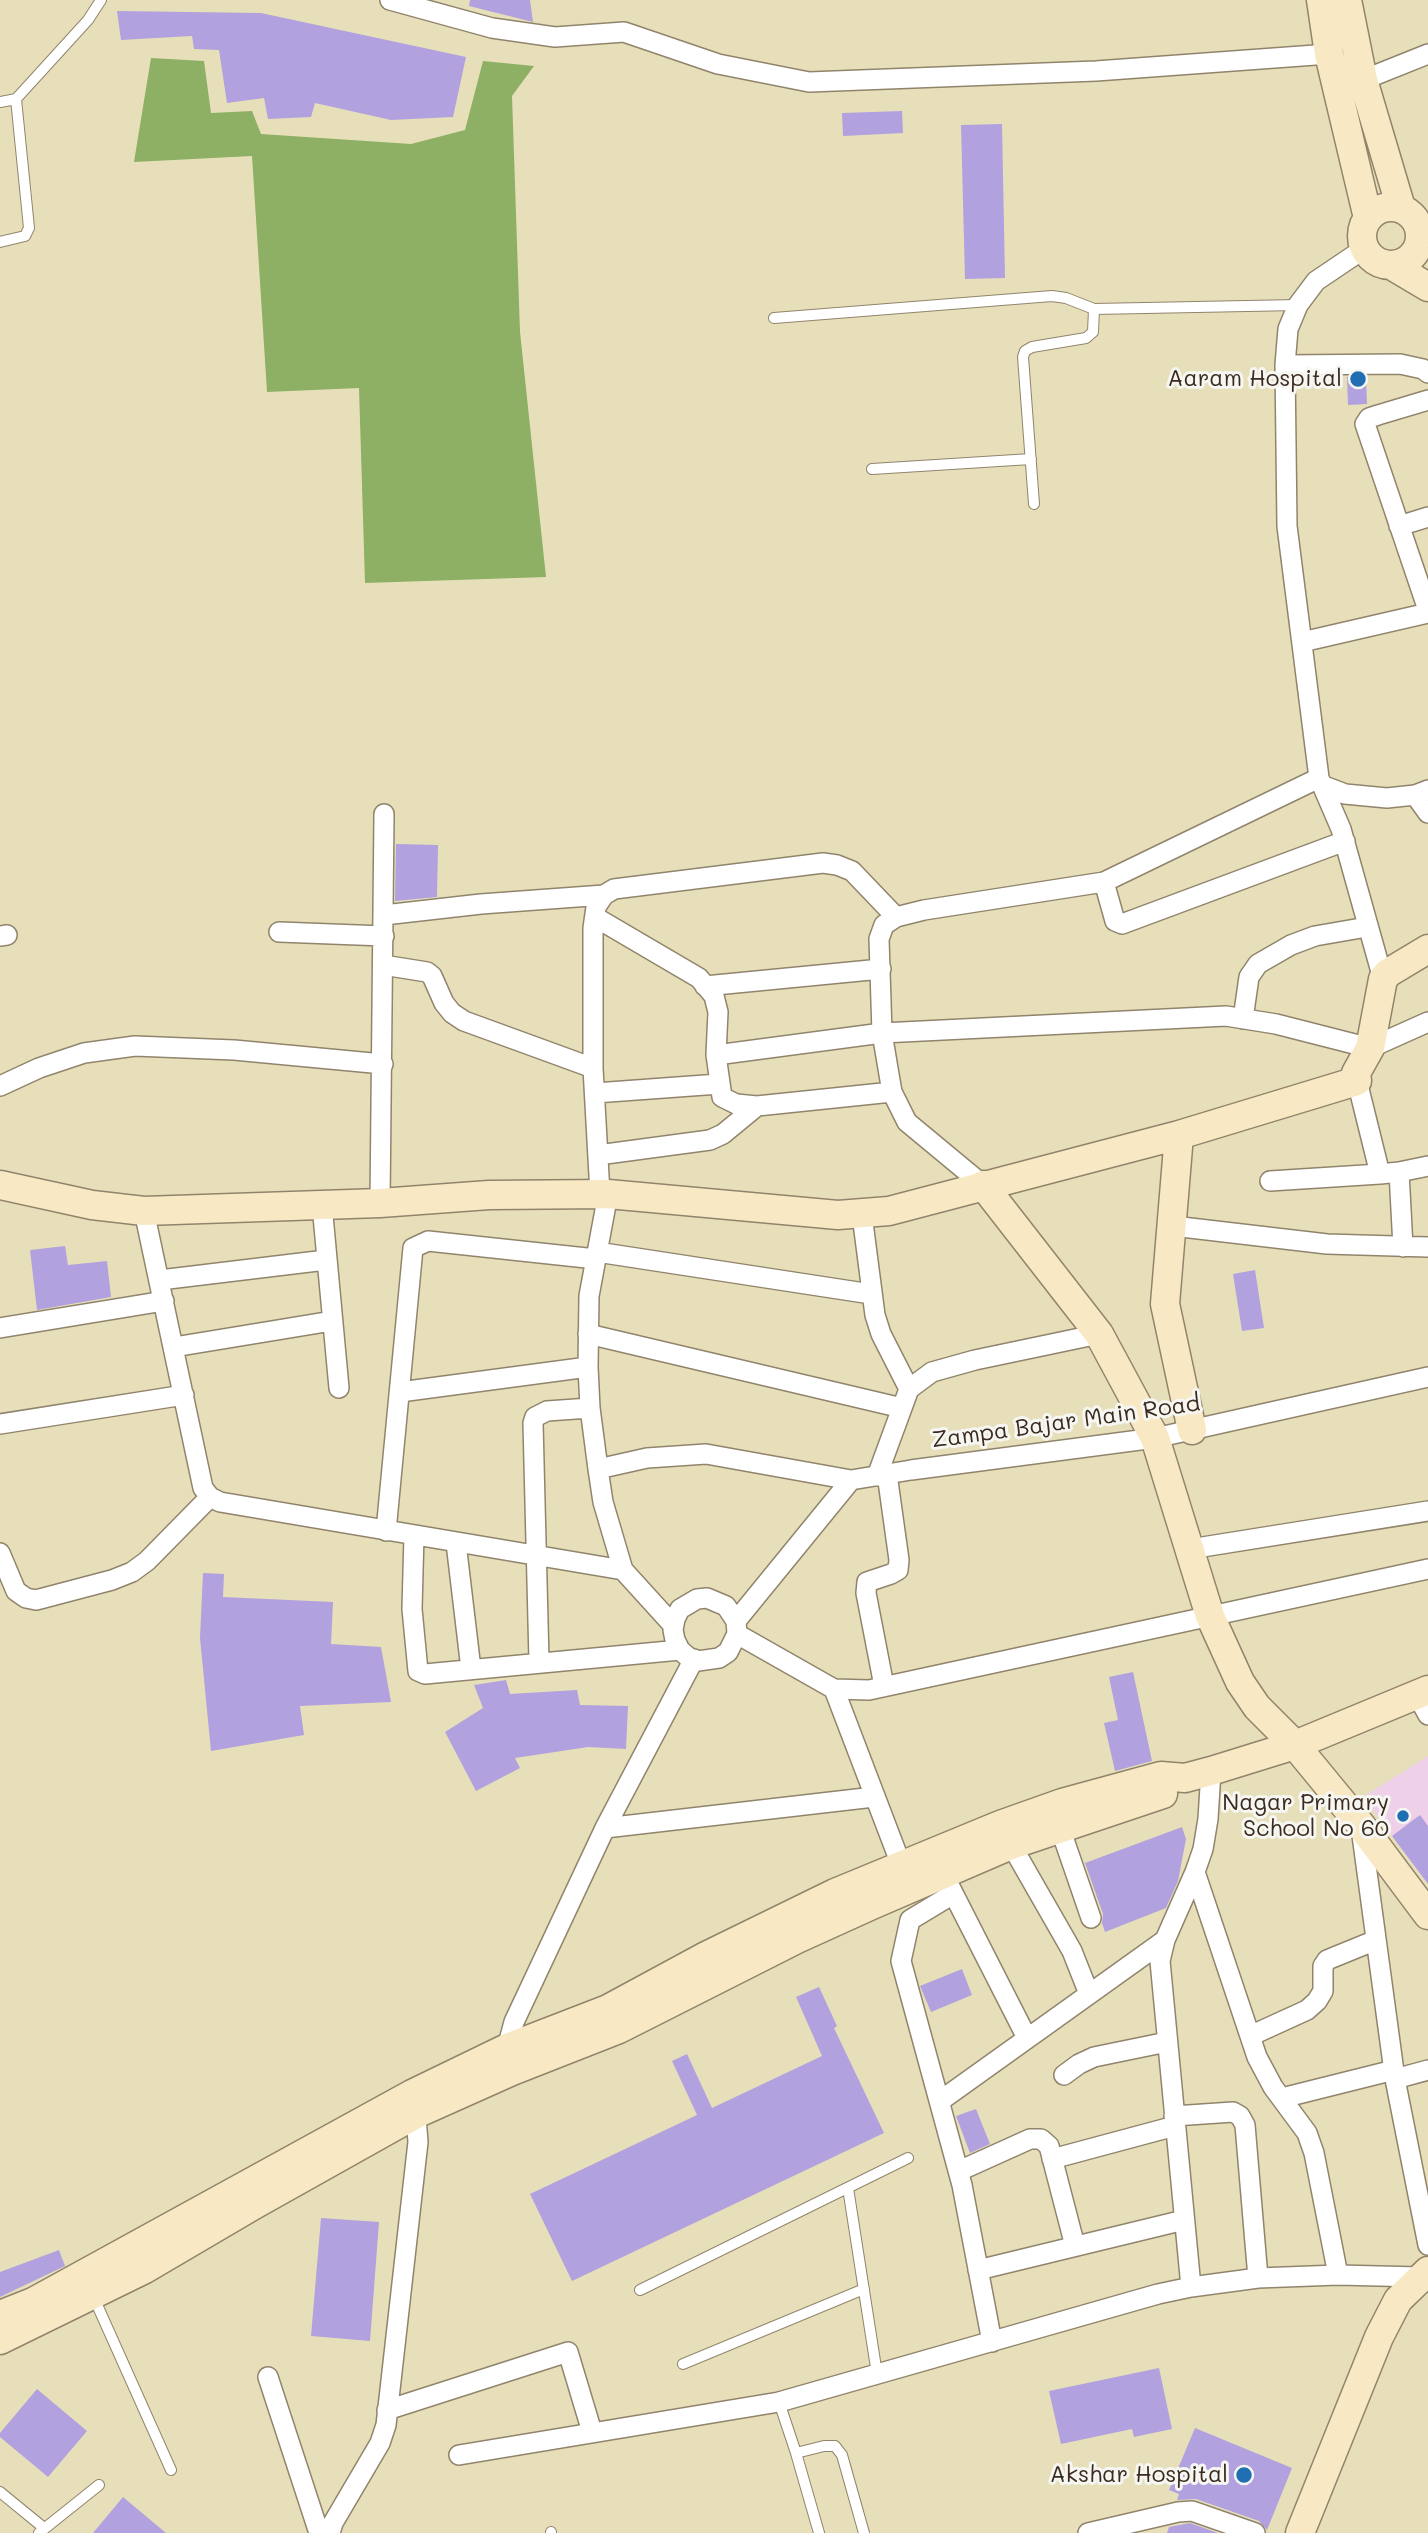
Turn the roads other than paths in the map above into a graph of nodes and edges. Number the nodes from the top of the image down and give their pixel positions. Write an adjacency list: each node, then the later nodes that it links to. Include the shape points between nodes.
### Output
1 (101, 0): 8 (lane)
2 (390, 0): 5 (street, via 492,28 555,37 624,33 718,64 809,82 1096,71)
3 (1321, 0): 5 (street)
4 (1347, 0): 7 (street)
5 (1329, 54): 11 (street)
6 (1428, 54): 7 (street)
7 (1363, 80): 10 (street)
8 (16, 99): 9 (lane); 12 (lane, via 29,228 25,236)
9 (0, 102)
10 (1401, 208): 11 (street, via 1382,208); 14 (street, via 1419,227)
11 (1368, 218): 13 (street, via 1362,233)
12 (0, 242)
13 (1365, 248): 15 (street, via 1376,261); 17 (street, via 1316,281)
14 (1424, 248): 15 (street)
15 (1391, 265): 16 (street)
16 (1428, 287)
17 (1298, 305): 18 (lane); 20 (street, via 1289,329)
18 (1094, 309): 19 (lane, via 1052,296); 23 (lane, via 1093,332 1086,338 1025,351)
19 (774, 318)
20 (1285, 365): 21 (street, via 1400,364); 29 (street, via 1287,526)
21 (1428, 373)
22 (1428, 400): 27 (street, via 1369,418 1365,424)
23 (1031, 459): 24 (lane); 25 (lane)
24 (872, 469)
25 (1034, 504)
26 (1428, 517): 27 (street)
27 (1399, 526): 28 (street)
28 (1428, 612): 29 (street)
29 (1302, 642): 30 (street)
30 (1321, 782): 31 (street, via 1345,794 1376,797); 34 (street); 35 (street)
31 (1421, 792): 32 (street)
32 (1428, 813)
33 (384, 814): 37 (street)
34 (1345, 841): 35 (street, via 1122,923 1115,922); 40 (street)
35 (1104, 881): 38 (street)
36 (604, 895): 37 (street); 38 (street, via 614,889 823,863 852,871); 39 (street)
37 (384, 915): 42 (street)
38 (896, 916): 45 (street, via 884,925 879,939)
39 (595, 917): 47 (street, via 699,978); 54 (street)
40 (1367, 927): 46 (street); 48 (street, via 1315,936 1258,964 1249,977)
41 (279, 932): 42 (street)
42 (384, 936): 44 (street)
43 (1428, 949): 46 (street)
44 (383, 965): 53 (street); 54 (street, via 432,976 444,1003 464,1021)
45 (881, 969): 47 (street); 50 (street)
46 (1383, 979): 51 (street)
47 (705, 986): 52 (street, via 714,996 718,1012)
48 (1243, 1019): 50 (street, via 1226,1016); 51 (street)
49 (1428, 1022): 51 (street)
50 (882, 1033): 52 (street); 58 (street)
51 (1370, 1048): 55 (street, via 1356,1073)
52 (716, 1055): 56 (street)
53 (383, 1064): 57 (street, via 135,1046 84,1053); 69 (street)
54 (593, 1068): 59 (street)
55 (1357, 1081): 61 (street); 64 (street)
56 (719, 1083): 59 (street); 60 (street, via 722,1097)
57 (0, 1086)
58 (892, 1092): 60 (street); 67 (street, via 907,1122)
59 (594, 1093): 62 (street)
60 (757, 1106): 62 (street, via 710,1140)
61 (1180, 1135): 67 (street); 73 (street)
62 (598, 1155): 68 (street)
63 (1428, 1166): 64 (street)
64 (1390, 1173): 65 (street); 74 (street)
65 (1270, 1181)
66 (0, 1185): 71 (street)
67 (983, 1185): 72 (street); 84 (street)
68 (604, 1194): 69 (street, via 489,1195); 72 (street); 76 (street)
69 (380, 1203): 70 (street)
70 (322, 1205): 71 (street); 77 (street)
71 (144, 1211): 78 (street)
72 (862, 1215): 79 (street)
73 (1173, 1226): 74 (street, via 1326,1244); 94 (street, via 1165,1304)
74 (1403, 1247): 75 (street)
75 (1428, 1247)
76 (596, 1255): 79 (street); 83 (street); 89 (street, via 420,1243 411,1257)
77 (326, 1260): 78 (street); 81 (street)
78 (160, 1280): 80 (street)
79 (871, 1294): 91 (street)
80 (164, 1301): 82 (street); 85 (street)
81 (332, 1321): 85 (street); 88 (street)
82 (0, 1328)
83 (589, 1334): 86 (street); 91 (street)
84 (1099, 1334): 91 (street, via 932,1372); 95 (street)
85 (174, 1347): 90 (street)
86 (588, 1367): 89 (street); 92 (street)
87 (1428, 1377): 94 (street, Zampa Bajar Main Road)
88 (339, 1388)
89 (400, 1392): 101 (street)
90 (184, 1395): 93 (street); 99 (street, via 203,1488)
91 (906, 1398): 97 (street)
92 (590, 1408): 96 (street); 106 (street, via 547,1411 534,1417)
93 (0, 1424)
94 (1192, 1430): 95 (street, Zampa Bajar Main Road)
95 (1155, 1438): 97 (street, Zampa Bajar Main Road); 104 (street)
96 (598, 1469): 98 (street, Zampa Bajar Main Road, via 648,1458 706,1454); 108 (street)
97 (882, 1475): 98 (street, Zampa Bajar Main Road); 116 (street, via 898,1570 866,1582 866,1593)
98 (851, 1480): 112 (street)
99 (210, 1497): 101 (street, via 220,1503); 109 (street, via 147,1561 112,1580 36,1600 16,1591)
100 (1428, 1511): 104 (street)
101 (386, 1531): 102 (street)
102 (414, 1535): 103 (street); 115 (street, via 412,1609 418,1671)
103 (456, 1543): 106 (street); 115 (street)
104 (1190, 1549): 110 (street)
105 (0, 1553): 109 (street)
106 (537, 1556): 108 (street); 114 (street)
107 (1428, 1569): 110 (street)
108 (623, 1570): 111 (street)
109 (4, 1574)
110 (1210, 1616): 116 (street); 119 (street, via 1240,1682 1257,1707)
111 (673, 1625): 112 (street, via 680,1609 707,1598 726,1606); 113 (street, via 675,1640)
112 (736, 1628): 113 (street, via 728,1652 719,1658 709,1661); 117 (street)
113 (687, 1655): 114 (street); 123 (street)
114 (540, 1661): 115 (street)
115 (471, 1669)
116 (884, 1686): 117 (street)
117 (834, 1689): 121 (street)
118 (1424, 1700): 119 (street)
119 (1295, 1745): 120 (street); 122 (street)
120 (1198, 1775): 124 (street, via 1167,1792); 125 (street, via 1161,1776 1062,1803); 126 (street, via 1208,1819)
121 (874, 1797): 123 (street); 128 (street)
122 (1360, 1824): 129 (street); 132 (street)
123 (605, 1828): 137 (street, via 514,2022)
124 (1060, 1828): 125 (street); 130 (street)
125 (1006, 1835): 127 (street); 133 (street, via 1072,1951)
126 (1195, 1872): 131 (street); 134 (street)
127 (943, 1874): 128 (street); 135 (street); 142 (street, via 910,1920 901,1961)
128 (906, 1878): 137 (street, via 835,1893)
129 (1428, 1915)
130 (1091, 1918)
131 (1164, 1940): 133 (street); 136 (street, via 1160,1961)
132 (1376, 1940): 134 (street, via 1328,1959 1323,1966 1323,1992 1307,2010); 139 (street)
133 (1089, 1994): 135 (street)
134 (1250, 2036): 141 (street)
135 (1027, 2038): 142 (street)
136 (1167, 2042): 140 (street, via 1094,2057); 144 (street)
137 (510, 2059): 143 (street)
138 (1428, 2070): 139 (street)
139 (1394, 2075): 141 (street); 150 (street)
140 (1064, 2076)
141 (1282, 2098): 154 (street, via 1307,2133 1314,2153)
142 (940, 2101): 147 (street)
143 (415, 2104): 159 (street, via 254,2205); 160 (street); 167 (street, via 418,2142)
144 (1175, 2121): 146 (street); 149 (street); 155 (street, via 1233,2112 1241,2116)
145 (908, 2158): 148 (lane)
146 (1052, 2159): 147 (street, via 1049,2146 1041,2139 1030,2139); 151 (street)
147 (958, 2171): 152 (street)
148 (848, 2188): 157 (lane); 158 (lane)
149 (1184, 2220): 151 (street); 156 (street)
150 (1428, 2245)
151 (1075, 2246): 152 (street)
152 (978, 2270): 162 (street)
153 (1424, 2274): 154 (street); 181 (street, via 1398,2300 1379,2337)
154 (1338, 2275): 155 (street)
155 (1258, 2278): 156 (street)
156 (1191, 2287): 162 (street)
157 (864, 2289): 163 (lane); 164 (lane)
158 (640, 2290)
159 (93, 2295): 161 (street); 171 (lane)
160 (0, 2315)
161 (0, 2340)
162 (992, 2342): 164 (street)
163 (683, 2364)
164 (877, 2374): 166 (street)
165 (268, 2377): 175 (street)
166 (779, 2402): 168 (street); 169 (lane)
167 (387, 2410): 168 (street, via 568,2352); 176 (street, via 380,2443)
168 (592, 2432): 170 (street)
169 (796, 2453): 177 (lane); 178 (lane, via 835,2446 842,2455)
170 (459, 2455)
171 (171, 2470)
172 (99, 2485): 174 (lane)
173 (0, 2491): 174 (lane)
174 (41, 2531)
175 (319, 2533)
176 (330, 2533)
177 (819, 2533)
178 (864, 2533)
179 (1088, 2533): 180 (street, via 1192,2511)
180 (1255, 2533)
181 (1300, 2533)

